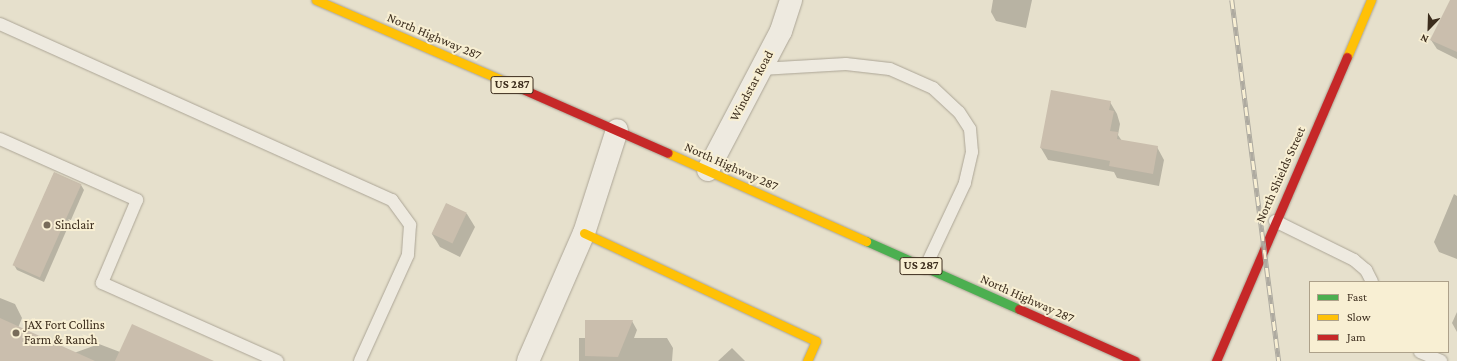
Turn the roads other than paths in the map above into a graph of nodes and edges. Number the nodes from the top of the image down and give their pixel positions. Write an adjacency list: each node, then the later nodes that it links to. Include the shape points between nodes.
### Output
1 (316, 0): 6 (main road, North Highway 287 / US 287)
2 (791, 0): 5 (street, Windstar Road, via 781,31)
3 (1371, 0): 9 (main road, North Shields Street)
4 (0, 24): 15 (lane, via 392,200 410,225 408,256)
5 (761, 69): 8 (street, Windstar Road); 11 (lane, via 846,64 890,69 933,88 959,112 970,129 972,152 966,183)
6 (617, 130): 8 (main road, North Highway 287 / US 287); 10 (street)
7 (0, 139): 14 (lane, via 137,200 102,282)
8 (708, 170): 11 (main road, North Highway 287 / US 287)
9 (1275, 221): 12 (lane, via 1354,260 1366,270); 19 (main road, North Shields Street)
10 (584, 233): 16 (street); 17 (main road, via 816,341)
11 (925, 268): 18 (main road, North Highway 287 / US 287)
12 (1372, 281)
13 (1422, 353): 20 (lane)
14 (278, 361)
15 (360, 361)
16 (528, 361)
17 (807, 361)
18 (1135, 361)
19 (1216, 361)
20 (1441, 361)

